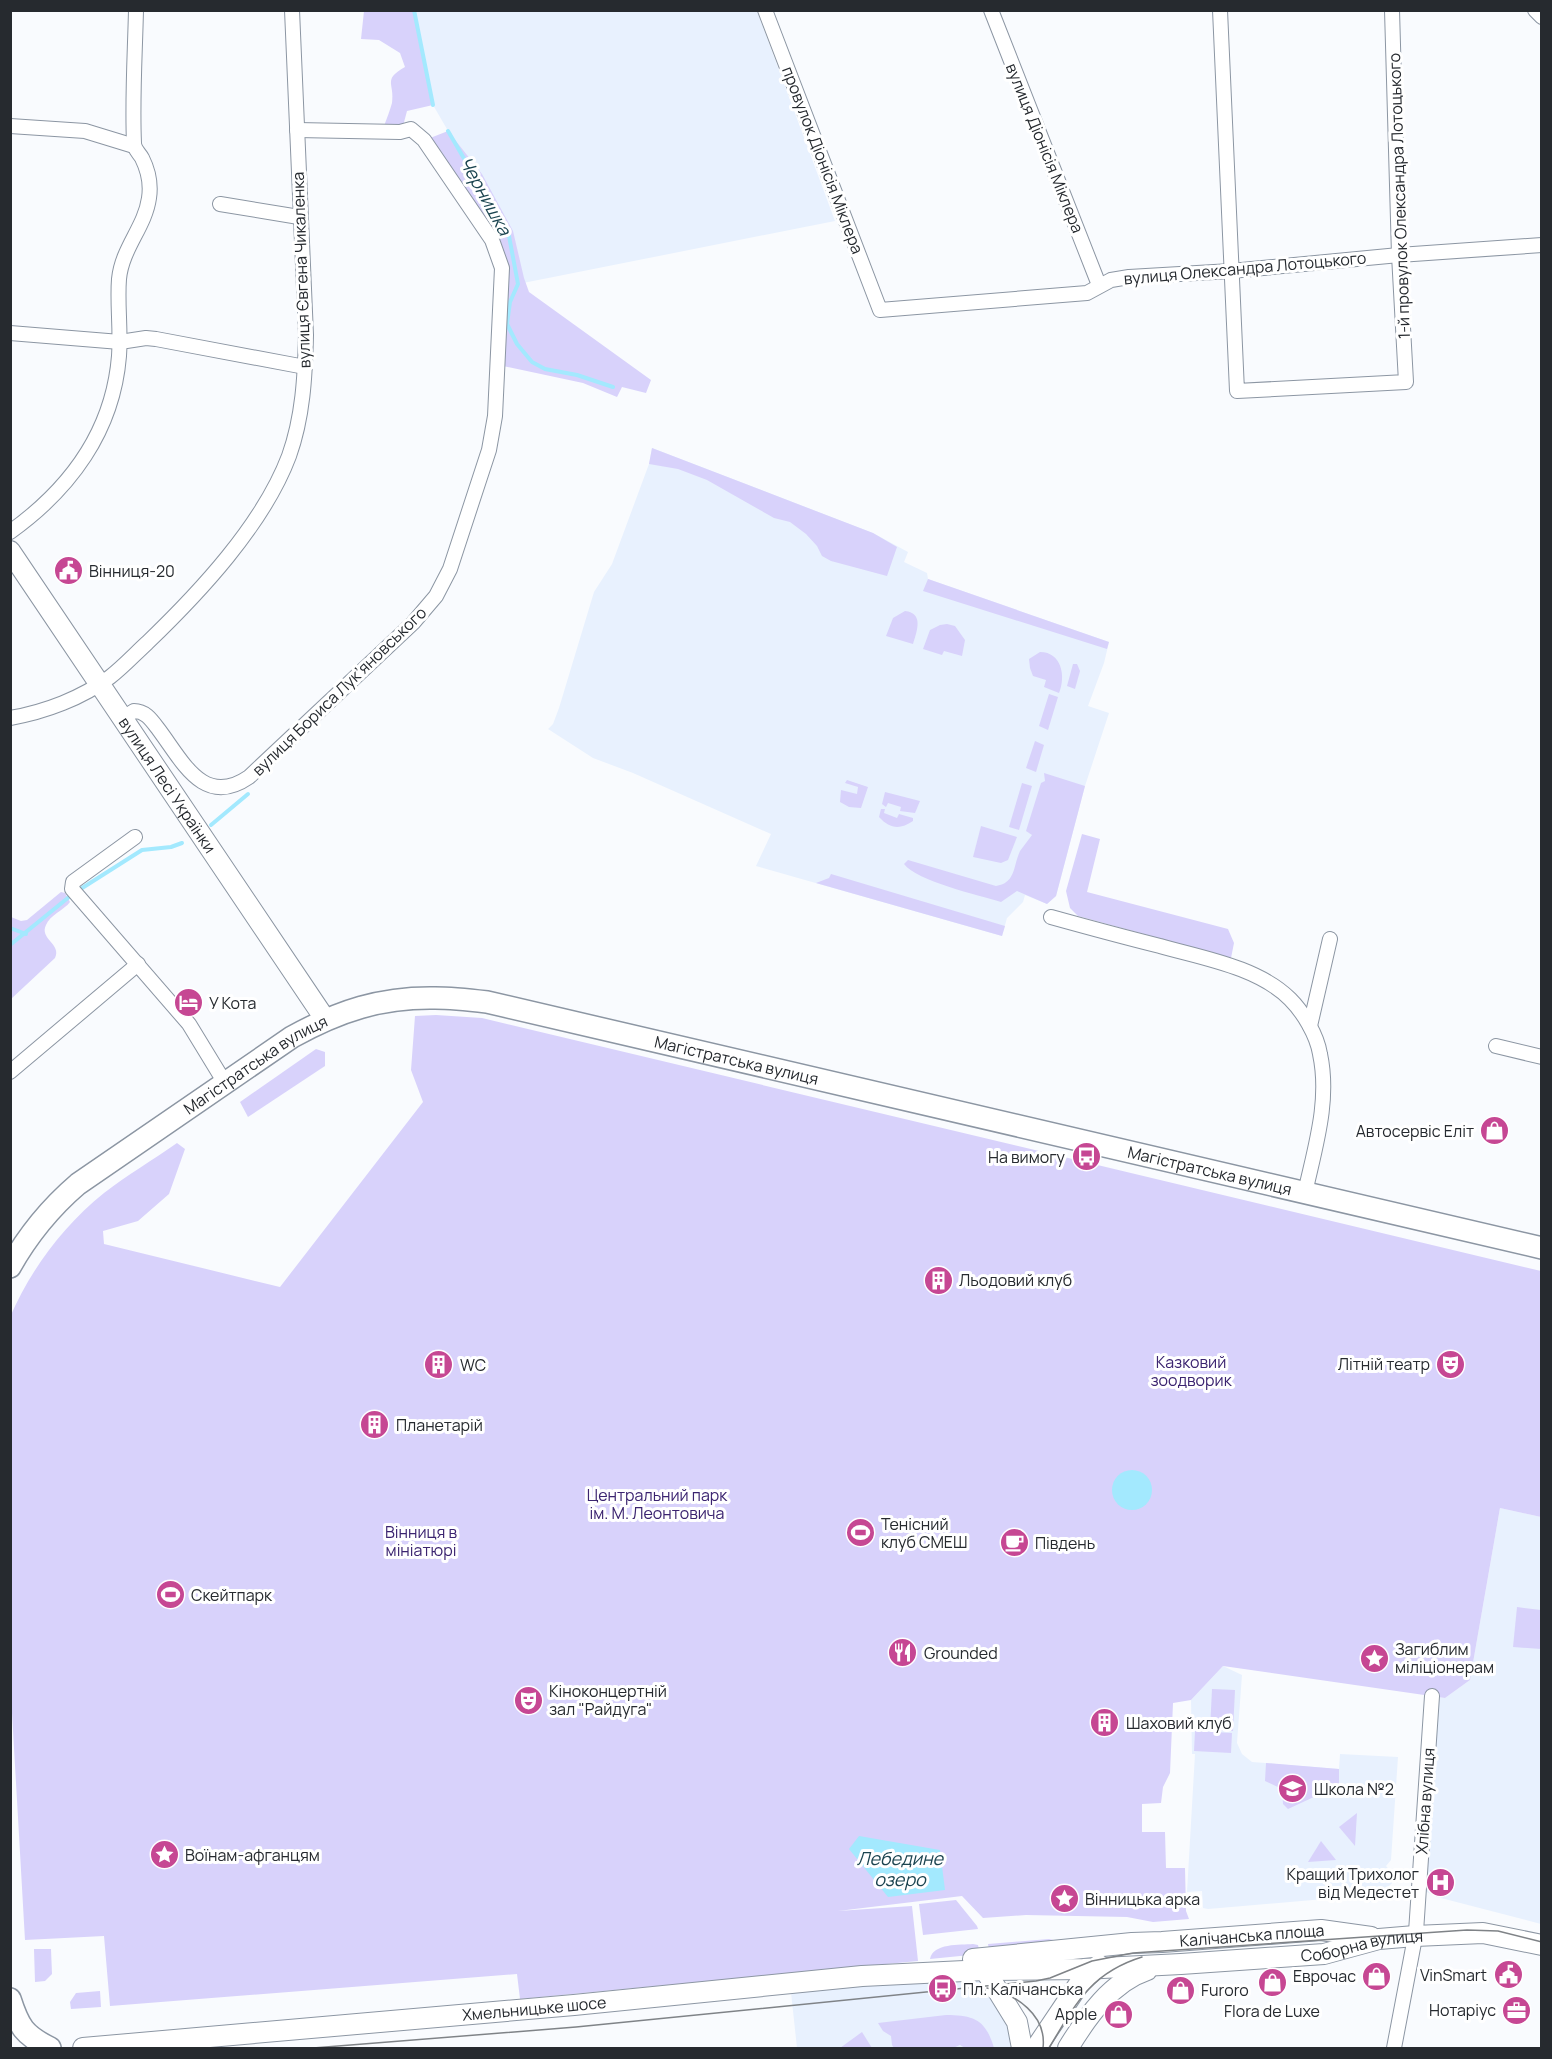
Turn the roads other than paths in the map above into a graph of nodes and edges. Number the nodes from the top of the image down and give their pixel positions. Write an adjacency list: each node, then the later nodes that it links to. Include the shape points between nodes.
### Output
1 (136, 10): 11 (street)
2 (292, 10): 10 (street, вулиця Євгена Чикаленка)
3 (765, 10): 18 (street, провулок Діонісія Міклера)
4 (991, 10): 17 (street, вулиця Діонісія Міклера)
5 (1220, 10): 16 (street)
6 (1392, 10): 15 (street, 1-й провулок Олександра Лотоцького)
7 (1535, 10): 8 (street)
8 (1542, 17)
9 (10, 126): 11 (street, via 85,131)
10 (297, 129): 13 (street, вулиця Євгена Чикаленка); 26 (street, вулиця Бориса Лукʼяновського, via 411,129 424,140 492,240 502,268 495,416 484,466 450,569 436,596 413,623 249,777 224,789 206,784 190,771 147,715 134,711)
11 (134, 146): 20 (street, via 146,169 149,196 121,265)
12 (220, 204): 13 (street)
13 (299, 217): 21 (street, вулиця Євгена Чикаленка)
14 (1542, 245): 15 (street, вулиця Олександра Лотоцького)
15 (1399, 255): 16 (street, вулиця Олександра Лотоцького); 16 (street, 1-й провулок Олександра Лотоцького, via 1406,381 1237,391)
16 (1231, 271): 17 (street, вулиця Олександра Лотоцького, via 1129,277)
17 (1099, 285): 18 (street, вулиця Олександра Лотоцького, via 1087,293)
18 (880, 310)
19 (10, 333): 20 (street)
20 (120, 342): 21 (street, via 156,339); 22 (street, via 111,404 93,441 58,491)
21 (305, 367): 24 (street, вулиця Євгена Чикаленка, via 301,407 288,457 255,518 186,604)
22 (10, 532)
23 (10, 551): 24 (main road, вулиця Лесі Українки)
24 (100, 683): 25 (street, вулиця Євгена Чикаленка, via 37,713); 26 (main road, вулиця Лесі Українки)
25 (10, 718)
26 (123, 718): 31 (main road, вулиця Лесі Українки)
27 (135, 837): 30 (street, via 71,887)
28 (1051, 917): 32 (street, via 1232,966 1290,999)
29 (1330, 939): 32 (street)
30 (138, 964): 35 (street); 36 (street, via 189,1024)
31 (325, 1019): 36 (main road, Магістратська вулиця); 37 (main road, Магістратська вулиця, via 391,1000 487,1002)
32 (1310, 1026): 37 (street, via 1320,1052 1323,1113)
33 (1496, 1046): 34 (street)
34 (1542, 1057)
35 (10, 1072)
36 (225, 1083): 39 (main road, Магістратська вулиця, via 78,1184 34,1229)
37 (1305, 1193): 38 (main road, Магістратська вулиця)
38 (1542, 1248)
39 (10, 1267)
40 (1432, 1696): 41 (street, Хлібна вулиця)
41 (1415, 1936): 42 (main road, Соборна вулиця); 44 (main road, Соборна вулиця, via 1483,1933); 57 (street, Хлібна вулиця)
42 (1379, 1939): 43 (main road, Калічанська площа, via 1321,1930); 46 (main road, Соборна вулиця, via 1324,1954)
43 (1160, 1942): 45 (main road, Калічанська площа); 48 (main road, Калічанська площа, via 1132,1947)
44 (1542, 1945)
45 (1058, 1951): 48 (main road); 49 (main road, Калічанська площа, via 921,1965)
46 (1181, 1965): 48 (main road, Калічанська площа); 51 (main road, Калічанська площа, via 1131,1977 1104,1999)
47 (985, 1970): 48 (main road, Калічанська площа); 49 (main road, Хмельницьке шосе); 54 (main road, via 1017,2022)
48 (1087, 1971): 51 (main road, Калічанська площа, via 1088,1998); 55 (main road, Калічанська площа)
49 (862, 1976): 53 (main road, Хмельницьке шосе)
50 (10, 1999): 52 (main road, via 23,2030)
51 (1079, 2029): 56 (main road, Калічанська площа)
52 (50, 2049)
53 (83, 2049)
54 (1022, 2049)
55 (1035, 2049)
56 (1068, 2049)
57 (1394, 2049)

